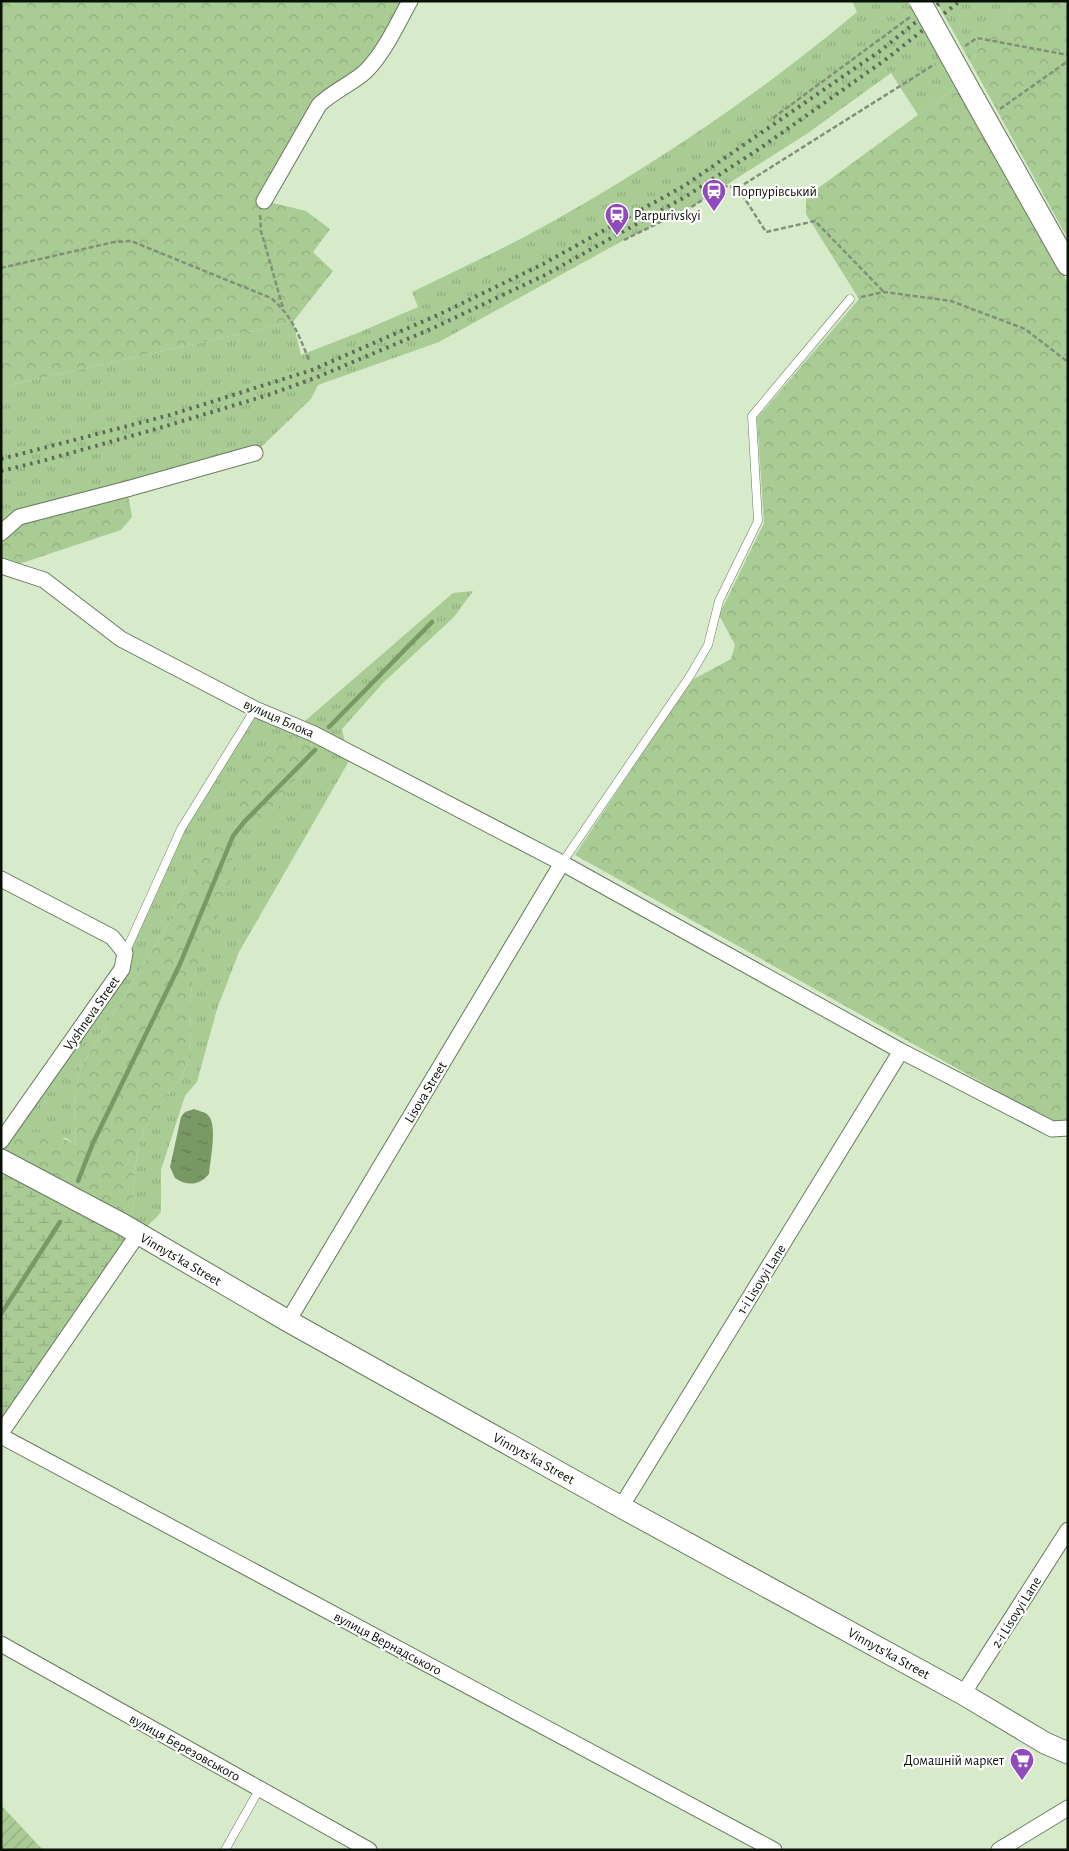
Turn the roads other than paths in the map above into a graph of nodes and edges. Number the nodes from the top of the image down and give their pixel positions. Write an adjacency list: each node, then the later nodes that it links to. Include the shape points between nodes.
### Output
1 (410, 1): 3 (street, via 374,62 319,106)
2 (918, 7): 4 (street, bridge, via 975,100)
3 (264, 201)
4 (1068, 265)
5 (850, 299): 10 (lane, via 752,416 758,521 719,601 708,645)
6 (255, 453): 7 (street, via 19,517)
7 (1, 533)
8 (1, 566): 9 (street, вулиця Блока, via 44,580 121,639)
9 (255, 709): 10 (street, вулиця Блока, via 314,734); 12 (lane, via 181,829)
10 (562, 864): 13 (street, вулиця Блока); 18 (street, Lisova Street)
11 (1, 879): 12 (street, via 112,937)
12 (125, 952): 15 (street, Vyshneva Street, via 122,969)
13 (901, 1051): 14 (street, вулиця Блока, via 1052,1129); 20 (street, 1-i Lisovyi Lane)
14 (1068, 1128)
15 (1, 1141)
16 (1, 1160): 17 (street, Vinnyts'ka Street)
17 (138, 1234): 18 (street, Vinnyts'ka Street); 19 (street)
18 (288, 1321): 20 (street, Vinnyts'ka Street)
19 (1, 1435): 29 (street, вулиця Вернадського)
20 (620, 1507): 23 (street, Vinnyts'ka Street)
21 (1068, 1530): 23 (street, 2-i Lisovyi Lane)
22 (1, 1644): 25 (street, вулиця Березовського)
23 (963, 1694): 24 (street, Vinnyts'ka Street)
24 (1068, 1753)
25 (260, 1788): 27 (lane); 28 (street, вулиця Березовського)
26 (1068, 1808): 30 (street)
27 (225, 1850)
28 (370, 1850)
29 (774, 1850)
30 (999, 1850)

